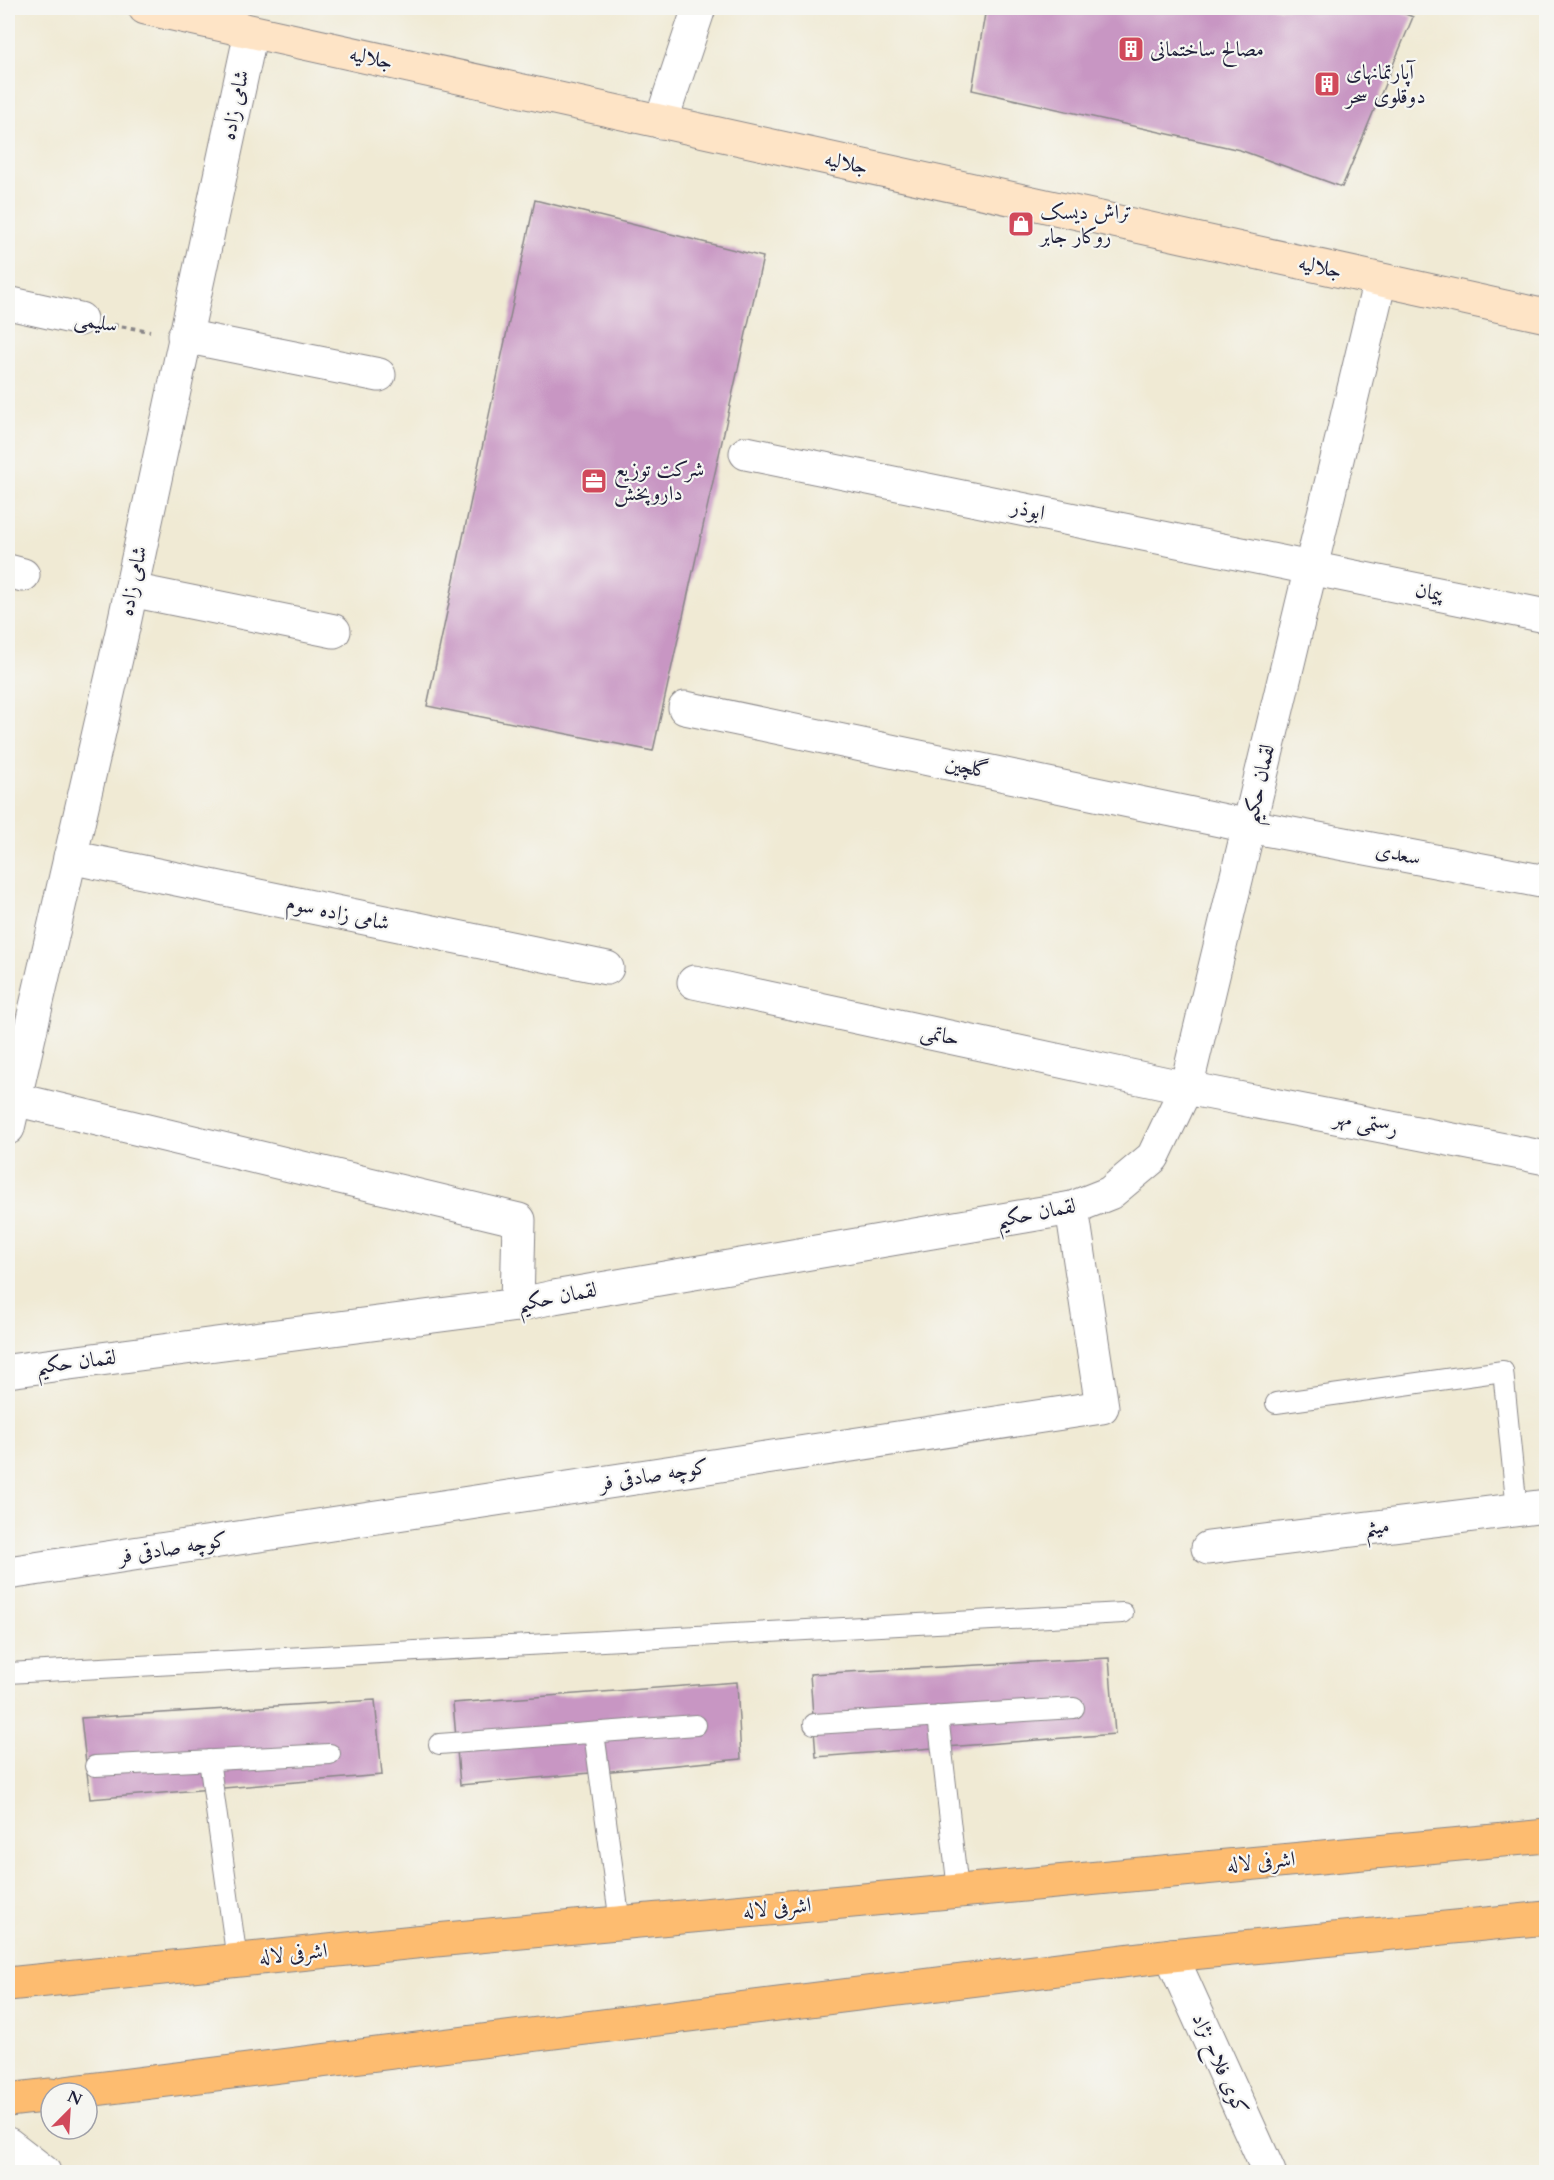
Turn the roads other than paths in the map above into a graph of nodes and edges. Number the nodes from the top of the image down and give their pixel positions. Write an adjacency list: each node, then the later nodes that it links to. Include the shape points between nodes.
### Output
1 (145, 8): 3 (main road, جلالیه)
2 (699, 8): 4 (street)
3 (251, 32): 4 (main road, جلالیه); 9 (street, شامی زاده)
4 (661, 122): 5 (main road, جلالیه)
5 (1380, 280): 7 (main road, جلالیه); 12 (street, لقمان حکیم)
6 (8, 303): 8 (street, سلیمی)
7 (1546, 316)
8 (80, 320)
9 (184, 336): 10 (street); 13 (street, شامی زاده)
10 (379, 375)
11 (746, 453): 12 (street, ابوذر)
12 (1311, 568): 14 (street, پیمان); 17 (street, لقمان حکیم)
13 (131, 590): 15 (street); 18 (street, شامی زاده)
14 (1546, 616)
15 (334, 631)
16 (685, 708): 17 (street, گلچین)
17 (1249, 826): 19 (street, سعدی); 22 (street, لقمان حکیم)
18 (70, 857): 20 (street, شامی زاده سوم); 23 (street, شامی زاده)
19 (1546, 882)
20 (607, 968)
21 (694, 982): 22 (street, حاتمی)
22 (1186, 1088): 24 (street, رستمی مهر); 25 (street, لقمان حکیم, via 1153,1157 1110,1192)
23 (11, 1113): 26 (street, via 519,1220)
24 (1546, 1158)
25 (1072, 1208): 26 (street, لقمان حکیم); 31 (street, کوچه صادقی فر, via 1102,1407)
26 (517, 1305): 27 (street, لقمان حکیم)
27 (8, 1371)
28 (1276, 1403): 29 (lane, via 1503,1371)
29 (1532, 1508): 30 (street, میثم)
30 (1208, 1548)
31 (8, 1573)
32 (1123, 1613): 33 (lane)
33 (8, 1673)
34 (1074, 1708): 35 (lane)
35 (938, 1716): 36 (lane); 44 (lane)
36 (814, 1724)
37 (696, 1725): 38 (lane)
38 (594, 1733): 39 (lane); 46 (lane)
39 (439, 1744)
40 (330, 1754): 41 (lane)
41 (209, 1760): 42 (lane); 48 (lane)
42 (94, 1766)
43 (1546, 1836): 44 (main road, اشرفی لاله)
44 (958, 1890): 46 (main road, اشرفی لاله)
45 (1546, 1918): 47 (main road)
46 (620, 1923): 48 (main road, اشرفی لاله)
47 (1171, 1955): 50 (main road); 55 (street, کوی فلاح نژاد)
48 (237, 1960): 49 (main road, اشرفی لاله)
49 (8, 1984)
50 (99, 2089)
51 (39, 2096): 52 (main road)
52 (8, 2100)
53 (8, 2144): 54 (street)
54 (44, 2172)
55 (1269, 2172)

